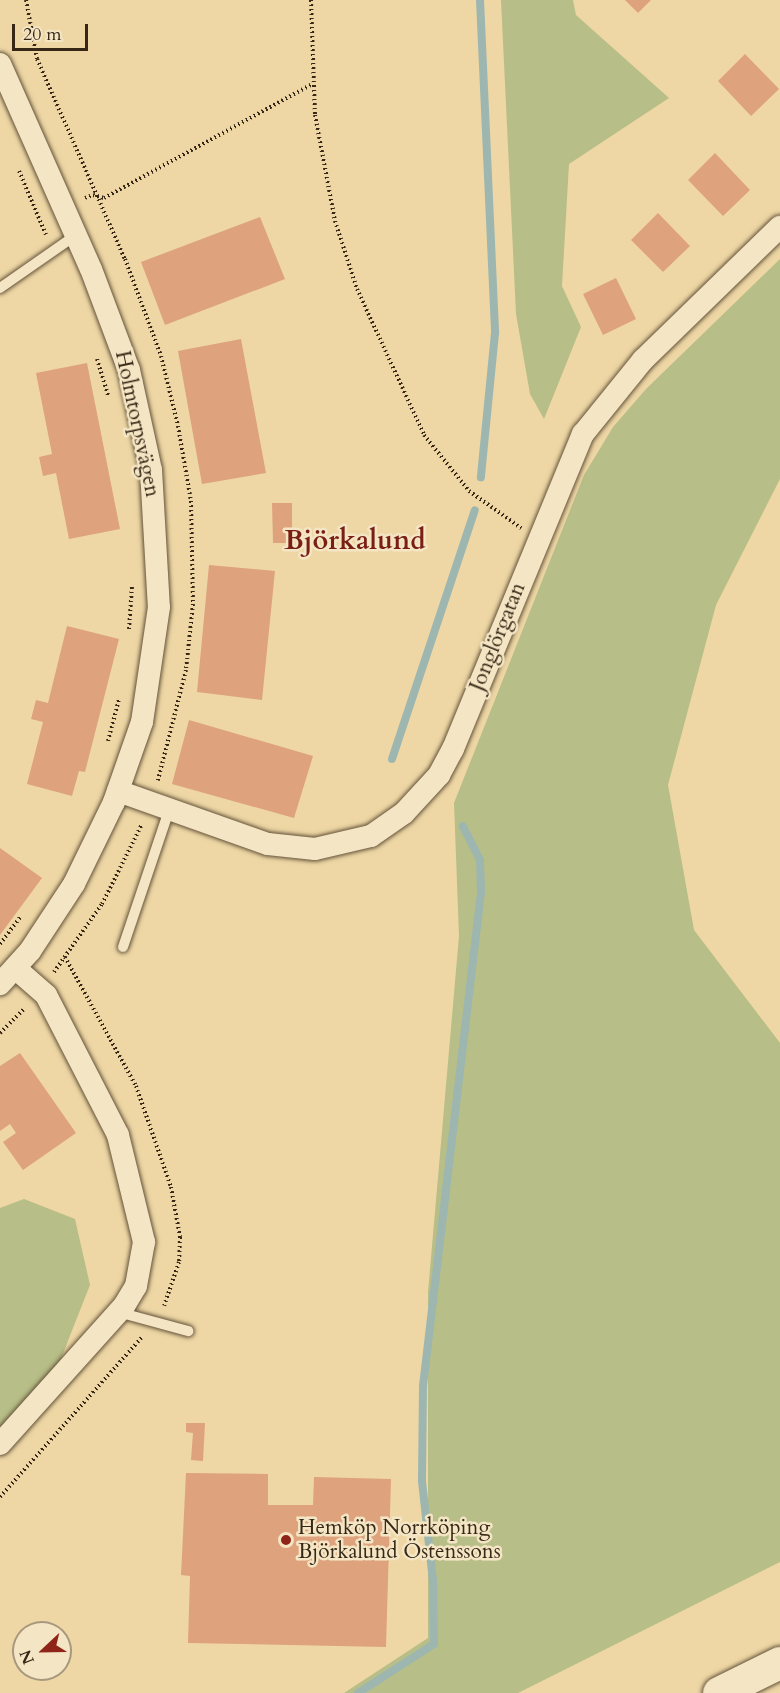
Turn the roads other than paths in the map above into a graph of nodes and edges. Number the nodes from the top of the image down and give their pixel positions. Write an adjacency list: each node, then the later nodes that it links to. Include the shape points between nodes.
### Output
1 (0, 64): 3 (street, Holmtorpsvägen)
2 (780, 227): 6 (street, Jonglörgatan, via 607,398 582,434 453,749 439,775 404,813 371,836 315,849 268,844)
3 (76, 235): 4 (lane); 5 (street, Holmtorpsvägen, via 129,370 152,470 158,534 159,607 153,664 142,722)
4 (0, 288)
5 (118, 791): 6 (street, Jonglörgatan); 8 (street, Holmtorpsvägen, via 74,884)
6 (160, 806): 7 (lane)
7 (123, 947)
8 (15, 968): 9 (street, Holmtorpsvägen); 10 (street, via 41,989 118,1135 140,1216 141,1268 136,1286)
9 (0, 984)
10 (118, 1312): 11 (lane); 12 (street)
11 (188, 1331)
12 (0, 1444)
13 (780, 1663): 14 (main road)
14 (719, 1693)

